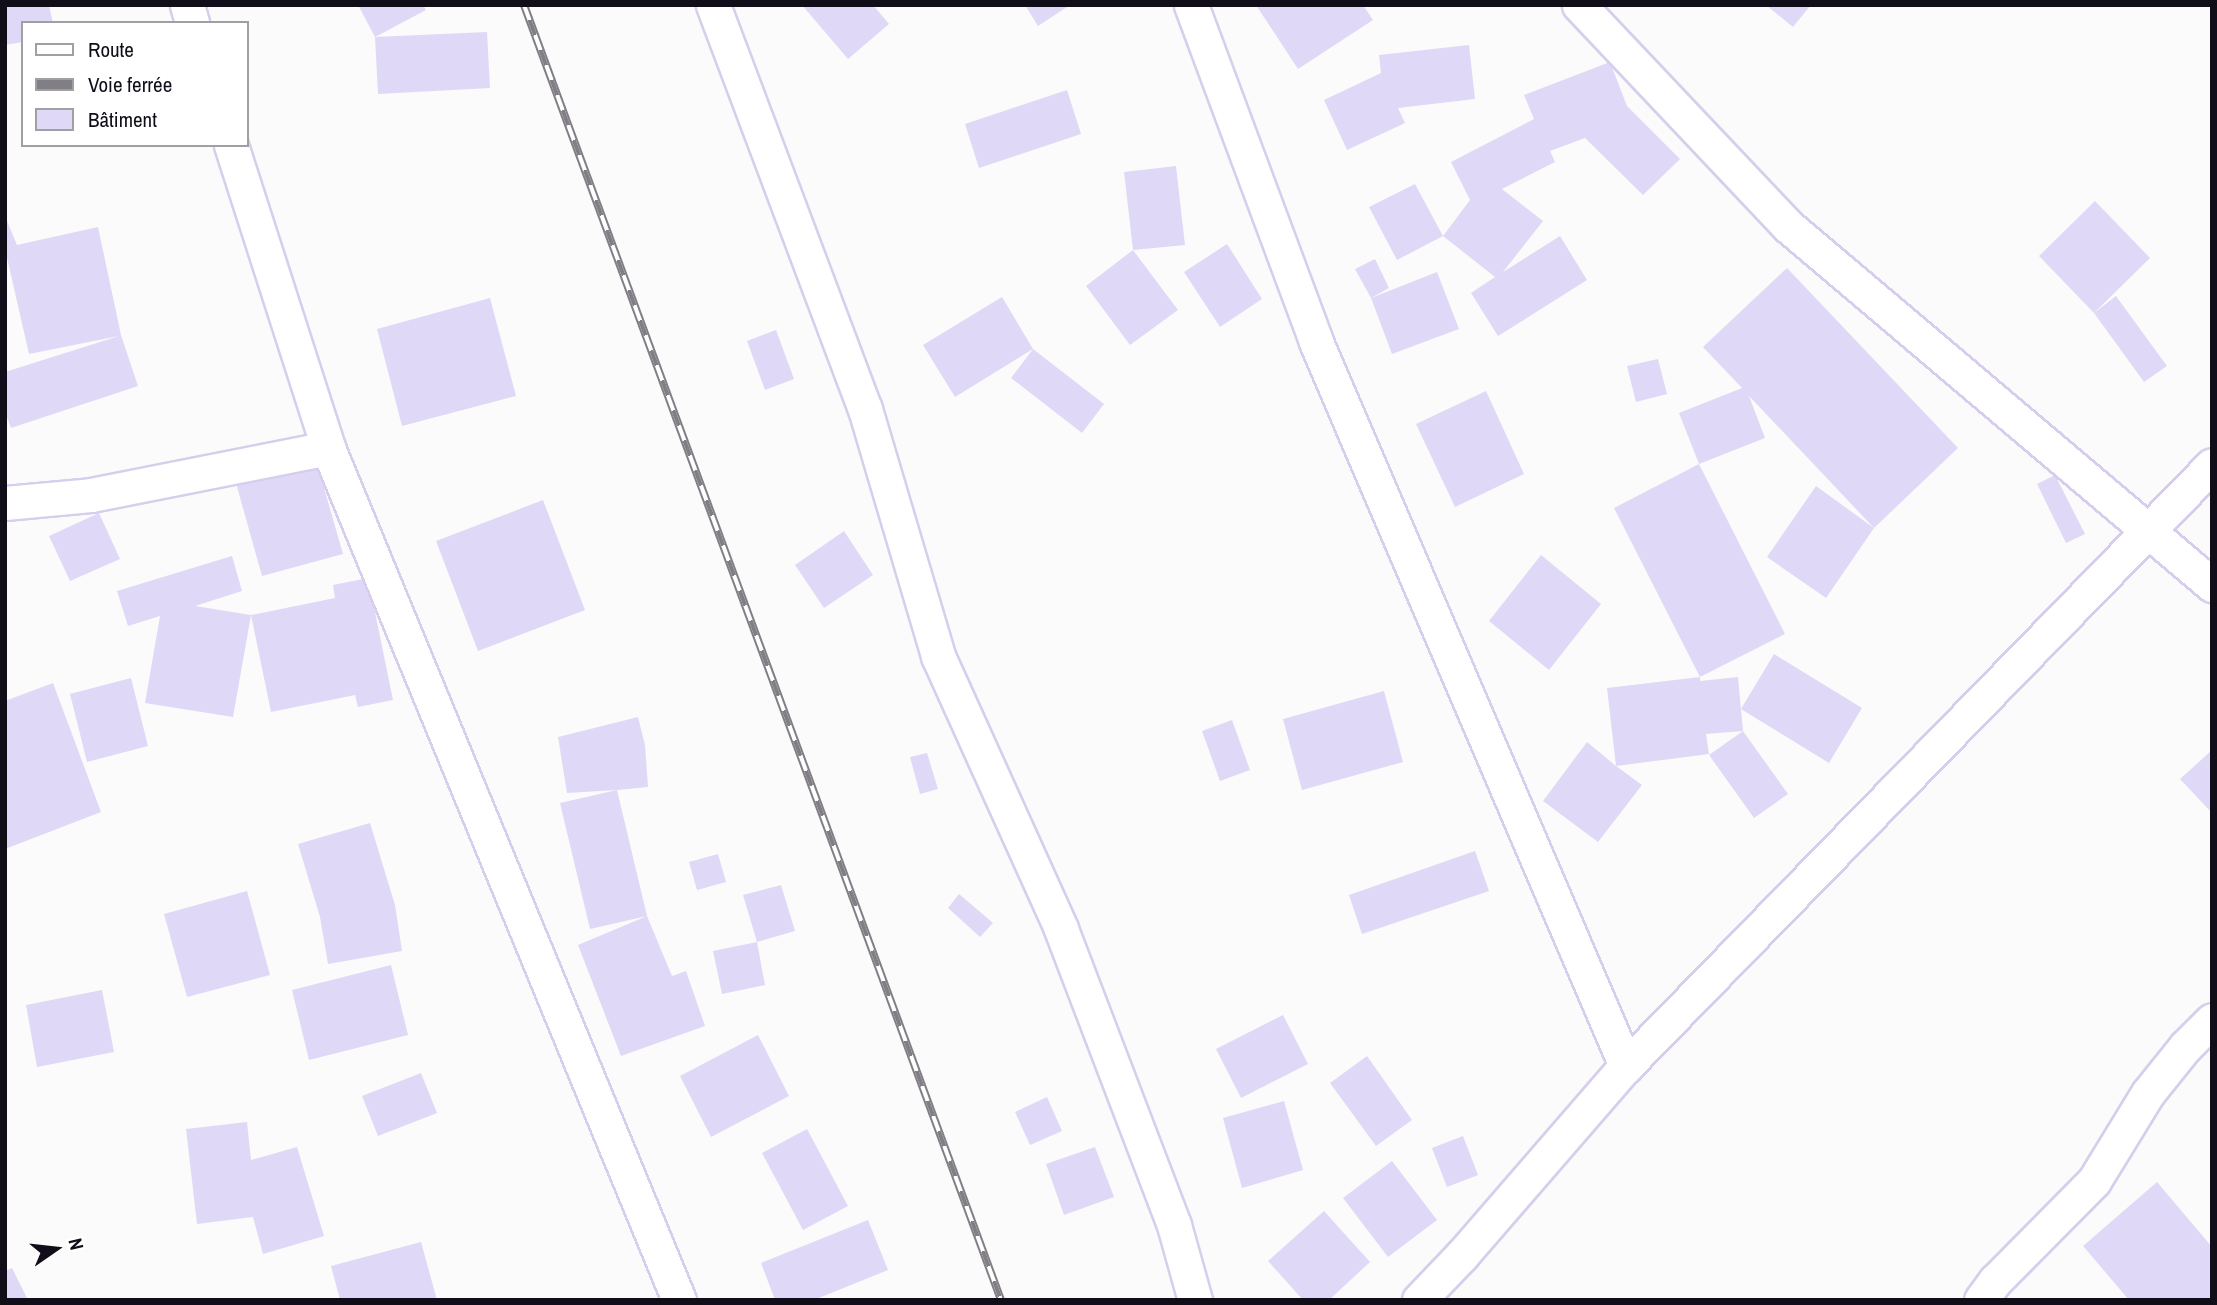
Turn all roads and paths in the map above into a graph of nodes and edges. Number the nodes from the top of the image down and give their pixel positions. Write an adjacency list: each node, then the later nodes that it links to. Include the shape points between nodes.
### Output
1 (713, 5): 13 (street, via 865,409 938,656 1061,929 1167,1204)
2 (1191, 5): 11 (street, via 1316,342)
3 (1579, 5): 8 (street, via 1788,226)
4 (233, 147): 5 (street)
5 (328, 448): 7 (street, via 91,495); 12 (street)
6 (2212, 465): 8 (street)
7 (5, 503)
8 (2147, 533): 9 (street); 11 (street)
9 (2212, 584)
10 (2212, 1020): 15 (street, via 2148,1093 2094,1181)
11 (1626, 1066): 14 (street)
12 (679, 1300)
13 (1195, 1300)
14 (1419, 1300)
15 (1981, 1300)

